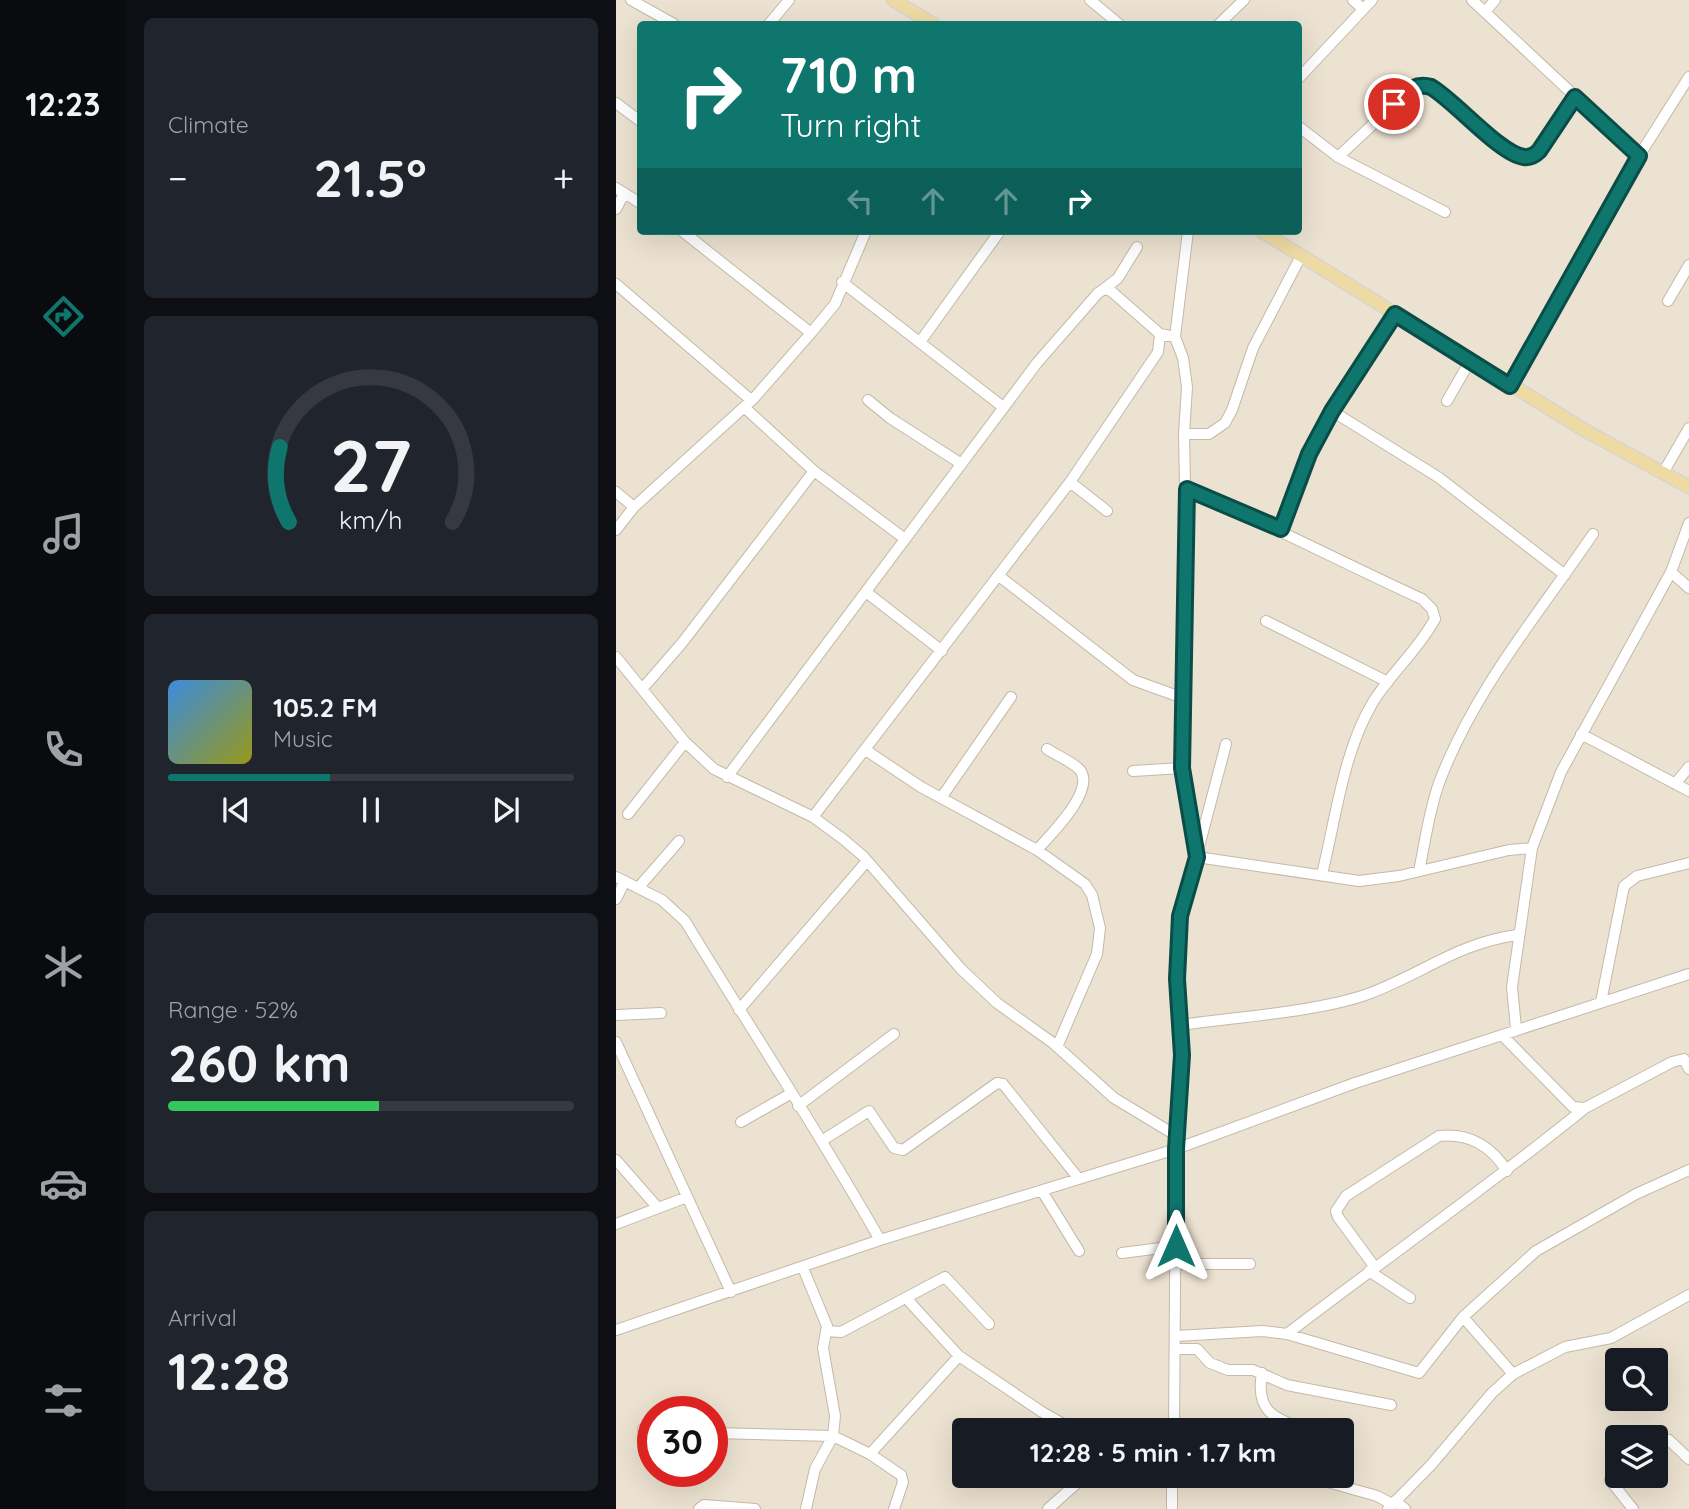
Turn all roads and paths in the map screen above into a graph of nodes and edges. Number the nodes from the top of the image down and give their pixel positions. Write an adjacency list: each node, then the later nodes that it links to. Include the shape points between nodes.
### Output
1 (631, 0): 12 (street)
2 (789, 0): 13 (street)
3 (893, 0): 14 (main road)
4 (1090, 0): 15 (street)
5 (1244, 0): 16 (street)
6 (1353, 0): 10 (street)
7 (1372, 0): 10 (street)
8 (1472, 0): 11 (street)
9 (1495, 0): 11 (street)
10 (1363, 9): 17 (street)
11 (1485, 12): 19 (street)
12 (669, 21)
13 (772, 21)
14 (928, 21)
15 (1115, 21)
16 (1222, 21)
17 (1302, 75)
18 (1689, 77): 23 (street)
19 (1575, 97): 23 (street); 24 (street, via 1539,151 1523,158 1440,92 1422,84 1413,87)
20 (616, 103): 21 (street)
21 (637, 119)
22 (1302, 129): 24 (street)
23 (1639, 156): 47 (street)
24 (1338, 157): 28 (street)
25 (620, 191): 26 (street); 27 (street)
26 (637, 201)
27 (616, 209)
28 (1445, 212)
29 (687, 235): 42 (street)
30 (864, 235): 37 (street)
31 (997, 235): 45 (street)
32 (1188, 235): 44 (street)
33 (1267, 235): 35 (main road)
34 (1137, 247): 39 (street, via 1118,278)
35 (1301, 256): 41 (main road); 54 (street, via 1253,348 1225,423 1209,434)
36 (1689, 265): 40 (street)
37 (842, 282): 42 (street, via 835,304); 45 (street)
38 (616, 284): 50 (street)
39 (1104, 289): 43 (street); 51 (street)
40 (1668, 301)
41 (1395, 314): 46 (main road); 52 (street)
42 (811, 333): 50 (street)
43 (1160, 334): 44 (street); 58 (street, via 1158,352)
44 (1175, 337): 54 (street, via 1187,387)
45 (920, 342): 51 (street)
46 (1470, 360): 47 (main road); 49 (street)
47 (1510, 386): 57 (main road)
48 (868, 400): 55 (street)
49 (1447, 401)
50 (748, 403): 56 (street); 62 (street)
51 (1003, 407): 55 (street)
52 (1332, 411): 65 (street, via 1309,454); 70 (street, via 1438,477)
53 (1689, 428): 57 (street)
54 (1184, 434): 60 (street)
55 (960, 464): 68 (street)
56 (814, 471): 68 (street); 78 (street)
57 (1663, 473): 59 (main road)
58 (1070, 482): 63 (street); 71 (street)
59 (1689, 487)
60 (1187, 489): 65 (street); 80 (street)
61 (616, 492): 62 (street)
62 (634, 507): 66 (street)
63 (1107, 512)
64 (1689, 523): 69 (street)
65 (1281, 529): 77 (street, via 1432,608 1435,619 1424,639)
66 (616, 530)
67 (1593, 534): 70 (street)
68 (905, 539): 73 (street)
69 (1671, 572): 72 (street); 81 (street)
70 (1565, 575): 104 (street, via 1503,660 1460,739 1439,784)
71 (999, 576): 75 (street); 80 (street, via 1133,680)
72 (1689, 588)
73 (866, 592): 75 (street); 89 (street)
74 (1266, 621): 77 (street)
75 (942, 651): 85 (street)
76 (616, 657): 78 (street)
77 (1388, 682): 105 (street, via 1373,703 1350,758)
78 (643, 688): 82 (street)
79 (1011, 697): 92 (street)
80 (1183, 698): 87 (street)
81 (1581, 734): 90 (street); 99 (street)
82 (685, 742): 89 (street); 95 (street)
83 (1226, 744): 94 (street)
84 (1047, 749): 100 (street, via 1079,770 1083,778 1080,799)
85 (867, 751): 92 (street); 96 (street)
86 (1689, 767): 90 (street)
87 (1182, 768): 88 (street); 93 (street)
88 (1133, 771)
89 (727, 777): 96 (street)
90 (1675, 784): 91 (street)
91 (1689, 791)
92 (941, 798): 100 (street)
93 (1190, 803): 94 (street); 101 (street)
94 (1208, 808): 98 (street)
95 (628, 814)
96 (813, 817): 102 (street)
97 (679, 841): 107 (street)
98 (1200, 843)
99 (1532, 848): 104 (street); 109 (street)
100 (1037, 850): 120 (street, via 1085,884 1100,928 1094,964)
101 (1197, 857): 105 (street); 115 (street, via 1180,916 1177,979)
102 (867, 861): 112 (street); 120 (street, via 961,968 997,1003)
103 (1689, 863): 111 (street, via 1637,876 1624,886)
104 (1419, 871): 105 (street, via 1359,881)
105 (1322, 874)
106 (620, 879): 107 (street); 108 (street)
107 (638, 888): 112 (street, via 674,908)
108 (616, 899)
109 (1517, 935): 115 (street, via 1486,939 1457,950 1366,995); 116 (street, via 1512,987)
110 (1689, 974): 111 (street)
111 (1601, 1002): 116 (street)
112 (739, 1010): 123 (street)
113 (661, 1013): 114 (street)
114 (616, 1015)
115 (1181, 1025): 127 (street)
116 (1516, 1028): 118 (street)
117 (894, 1034): 124 (street)
118 (1502, 1035): 125 (street, via 1573,1107); 129 (street)
119 (616, 1042): 135 (street)
120 (1058, 1047): 127 (street, via 1114,1098)
121 (1686, 1058): 122 (street); 125 (street)
122 (1689, 1069)
123 (790, 1094): 124 (street); 126 (street)
124 (798, 1106): 128 (street)
125 (1585, 1108): 132 (street)
126 (741, 1122)
127 (1177, 1136): 129 (street)
128 (823, 1140): 133 (street, via 869,1111 894,1148 903,1150 997,1083 1003,1084 1036,1122); 138 (street)
129 (1176, 1149): 133 (street); 139 (street)
130 (616, 1160): 136 (street)
131 (1689, 1170): 150 (street, via 1546,1245)
132 (1507, 1171): 145 (street); 145 (street, via 1480,1142 1452,1134 1439,1136 1346,1196 1336,1211 1338,1217)
133 (1079, 1179): 134 (street)
134 (1042, 1191): 138 (street); 140 (street)
135 (687, 1197): 136 (street); 146 (street)
136 (658, 1208): 137 (street)
137 (616, 1224)
138 (880, 1241): 144 (street)
139 (1176, 1246): 141 (street); 142 (street)
140 (1079, 1251)
141 (1122, 1253)
142 (1176, 1264): 143 (street); 155 (street)
143 (1250, 1264)
144 (803, 1268): 146 (street); 153 (street)
145 (1371, 1269): 149 (street); 154 (street)
146 (731, 1292): 152 (street)
147 (1688, 1297): 159 (street, via 1611,1338 1565,1347)
148 (906, 1298): 151 (street, via 945,1278); 153 (street, via 841,1332); 157 (street)
149 (1410, 1298)
150 (1463, 1317): 154 (street, via 1424,1368 1414,1374); 159 (street)
151 (989, 1324)
152 (616, 1329)
153 (827, 1331): 165 (street, via 823,1348 835,1416)
154 (1287, 1334): 155 (street)
155 (1176, 1336): 156 (street)
156 (1176, 1349): 158 (street, via 1197,1349 1210,1363 1228,1370); 162 (street)
157 (959, 1356): 161 (street); 167 (street)
158 (1262, 1373): 160 (street, via 1287,1385); 163 (street, via 1259,1391 1266,1410)
159 (1513, 1374): 173 (street)
160 (1391, 1405)
161 (1053, 1418)
162 (1174, 1418)
163 (1279, 1418)
164 (728, 1433): 165 (street)
165 (833, 1436): 167 (street); 176 (street, via 815,1469)
166 (1668, 1440): 168 (street)
167 (870, 1454): 177 (street, via 901,1475)
168 (1689, 1459)
169 (1071, 1488): 178 (street)
170 (1172, 1488): 179 (street)
171 (1349, 1488): 173 (street)
172 (1617, 1488): 181 (street)
173 (1391, 1505): 180 (street)
174 (699, 1509): 175 (street, via 704,1505)
175 (755, 1509)
176 (806, 1509)
177 (894, 1509)
178 (1048, 1509)
179 (1172, 1509)
180 (1405, 1509)
181 (1633, 1509)

